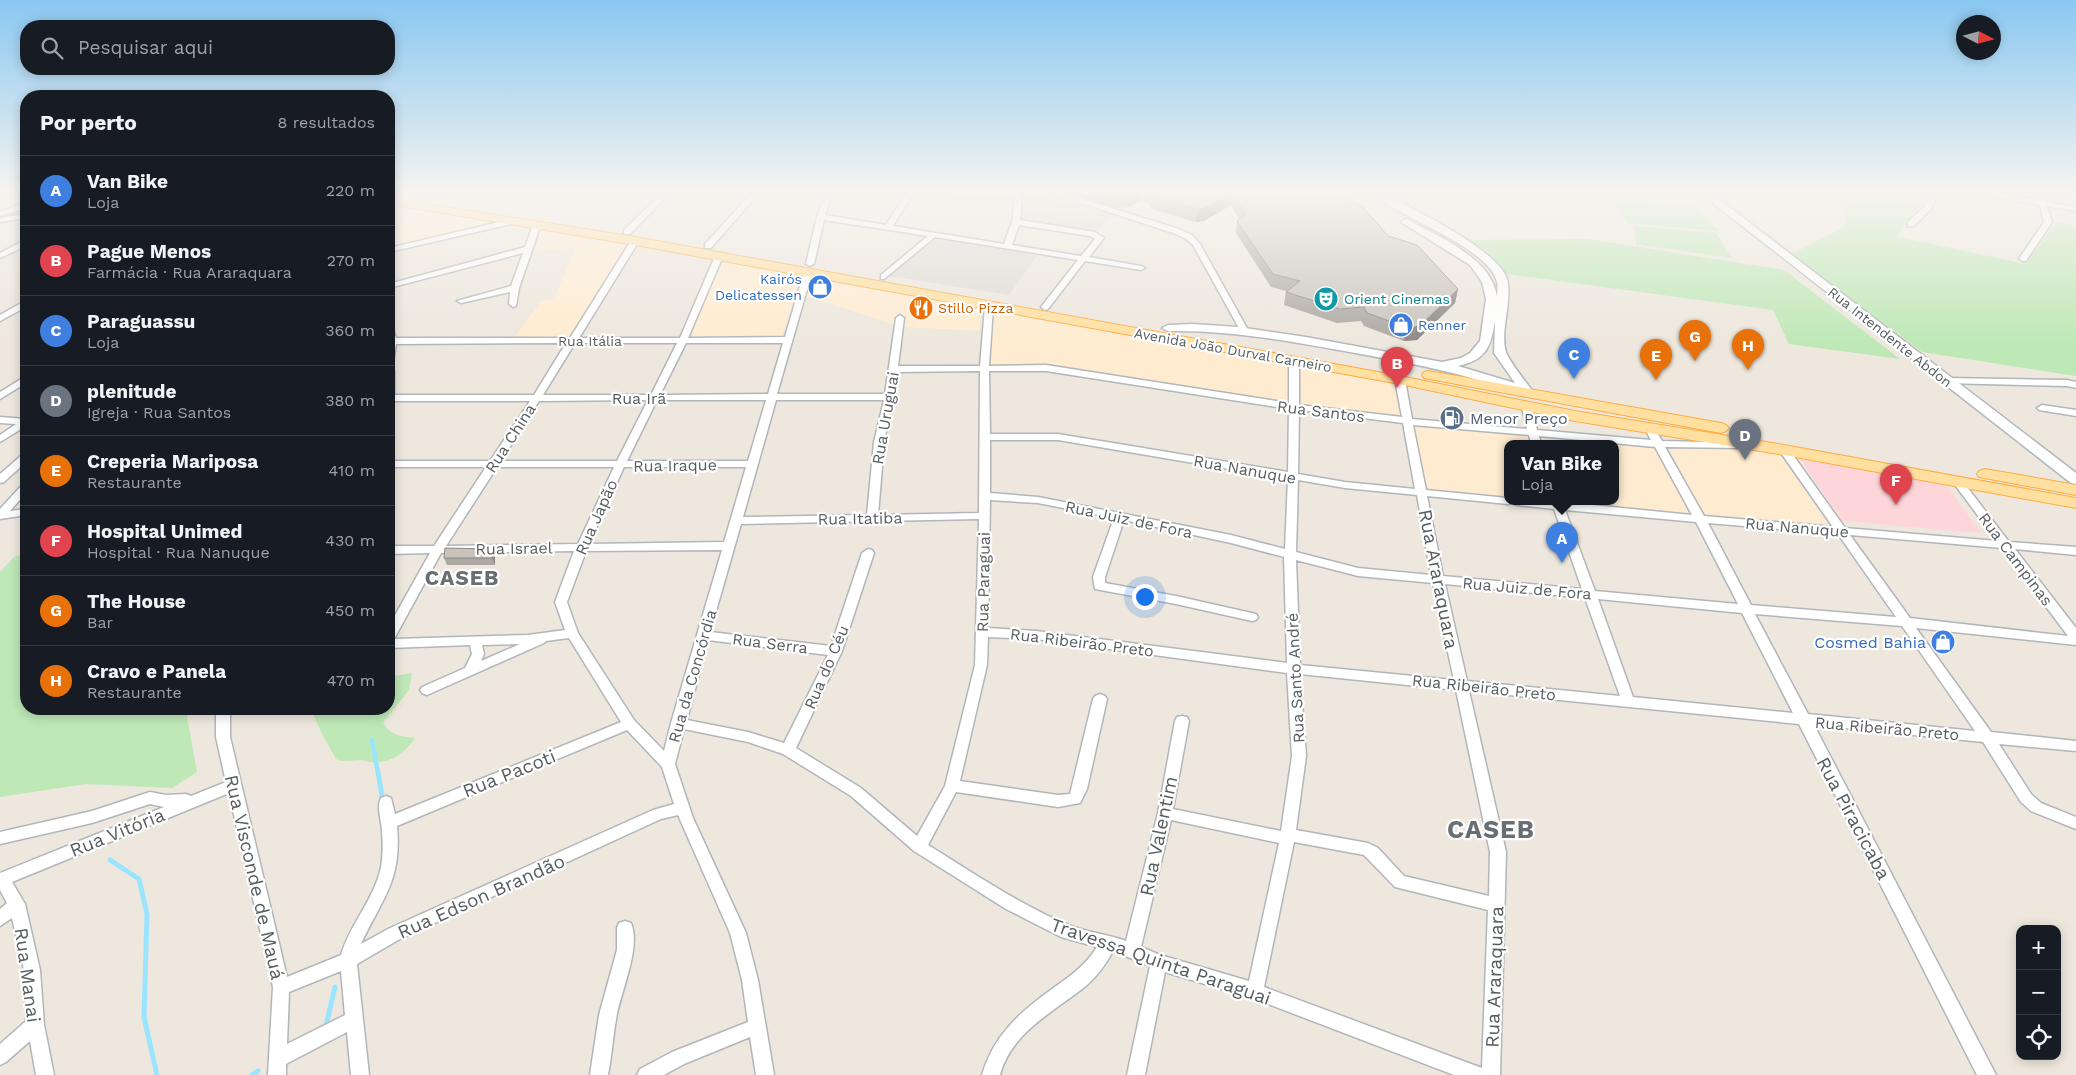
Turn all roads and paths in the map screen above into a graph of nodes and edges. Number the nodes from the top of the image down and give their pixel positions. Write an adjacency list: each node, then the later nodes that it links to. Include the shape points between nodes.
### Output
1 (418, 243): 20 (street)
2 (530, 243): 21 (street)
3 (627, 243): 45 (street, Rua China)
4 (663, 243): 23 (main road, Avenida João Durval Carneiro)
5 (686, 243): 18 (main road, Avenida João Durval Carneiro)
6 (711, 243): 18 (street)
7 (815, 243): 26 (street, Rua da Concórdia)
8 (924, 243): 28 (street)
9 (986, 243): 19 (street)
10 (1008, 243): 19 (street)
11 (1097, 243): 25 (street)
12 (1195, 243): 41 (street)
13 (1441, 243): 46 (street, via 1474,263 1488,280 1491,290 1486,341 1478,354)
14 (1462, 243): 49 (street, via 1488,259 1502,277 1498,344)
15 (1768, 243): 53 (street, Rua Intendente Abdon)
16 (2035, 243): 24 (street)
17 (20, 246): 22 (street)
18 (708, 246): 26 (main road, Avenida João Durval Carneiro)
19 (1007, 247): 25 (street)
20 (395, 249)
21 (528, 249): 29 (street); 30 (street)
22 (0, 256)
23 (719, 256): 26 (main road, Avenida João Durval Carneiro); 42 (street, Rua Japão)
24 (2023, 259)
25 (1082, 260): 27 (street); 34 (street)
26 (809, 268): 28 (main road, Avenida João Durval Carneiro); 33 (main road, Avenida João Durval Carneiro); 43 (street, Rua da Concórdia)
27 (1141, 268)
28 (884, 277): 34 (main road, Avenida João Durval Carneiro)
29 (395, 284)
30 (515, 288): 31 (street); 32 (street)
31 (460, 301)
32 (513, 304)
33 (989, 307): 47 (main road, Avenida João Durval Carneiro); 50 (street, Rua Paraguai, via 984,346)
34 (1045, 307): 40 (main road, Avenida João Durval Carneiro)
35 (0, 308): 36 (street)
36 (20, 309)
37 (20, 310): 38 (street)
38 (0, 318)
39 (900, 318): 51 (street, Rua Uruguai)
40 (1168, 328): 41 (street, via 1203,326); 62 (main road, Avenida João Durval Carneiro)
41 (1244, 330): 48 (street)
42 (683, 340): 43 (street, Rua Itália); 45 (street, Rua Itália); 59 (street, Rua Japão)
43 (787, 340): 60 (street, Rua da Concórdia)
44 (395, 341): 45 (street, Rua Itália)
45 (572, 342): 57 (street, Rua China)
46 (1469, 359): 48 (street); 49 (street, via 1489,368)
47 (1294, 361): 52 (main road, Avenida João Durval Carneiro); 63 (street, Rua Santo André)
48 (1438, 364): 62 (street, via 1500,381)
49 (1508, 366): 62 (street)
50 (986, 368): 51 (street, Rua Santos); 63 (street, Rua Santos, via 1046,368); 72 (street, Rua Paraguai)
51 (894, 369): 58 (street, Rua Uruguai)
52 (1400, 380): 62 (main road, Avenida João Durval Carneiro); 68 (street, Rua Araraquara)
53 (1947, 381): 55 (street); 87 (street, Rua Intendente Abdon)
54 (20, 384): 56 (street)
55 (2076, 385)
56 (0, 396)
57 (537, 397): 59 (street, Rua Irã); 61 (street, Rua Irã); 83 (street, Rua China)
58 (889, 397): 60 (street, Rua Irã); 101 (street, Rua Uruguai, via 879,442)
59 (654, 398): 60 (street, Rua Irã); 84 (street, Rua Japão)
60 (772, 398): 82 (street, Rua da Concórdia)
61 (395, 399)
62 (1528, 400): 70 (main road, Avenida João Durval Carneiro); 71 (street); 89 (main road, Avenida João Durval Carneiro)
63 (1295, 408): 68 (street, Rua Santos); 85 (street, Rua Santo André)
64 (2042, 408): 65 (street)
65 (2076, 413)
66 (0, 420): 67 (street)
67 (20, 422)
68 (1407, 422): 71 (street, Rua Santos); 90 (street, Rua Araraquara)
69 (20, 426): 73 (street)
70 (1650, 429): 77 (street, Rua Piracicaba); 78 (main road, Avenida João Durval Carneiro)
71 (1532, 432): 74 (street); 75 (street, Rua Santos)
72 (983, 437): 85 (street, Rua Nanuque, via 1058,437); 92 (street, Rua Paraguai)
73 (0, 440)
74 (1535, 440)
75 (1616, 440)
76 (1619, 440): 77 (street, Rua Santos)
77 (1658, 444): 78 (street, Rua Santos); 102 (street, Rua Piracicaba)
78 (1750, 444): 79 (main road, Avenida João Durval Carneiro)
79 (1784, 450): 88 (main road, Avenida João Durval Carneiro); 104 (street)
80 (20, 462): 86 (street)
81 (395, 464): 83 (street, Rua Iraque)
82 (752, 464): 84 (street, Rua Iraque); 103 (street, Rua da Concórdia)
83 (492, 465): 84 (street, Rua Iraque); 108 (street, Rua China)
84 (620, 465): 107 (street, Rua Japão)
85 (1292, 477): 90 (street, Rua Nanuque); 112 (street, Rua Santo André)
86 (0, 480)
87 (2076, 480)
88 (1957, 481): 94 (main road, Avenida João Durval Carneiro); 105 (street, Rua Campinas)
89 (2076, 490)
90 (1422, 493): 93 (street, Rua Nanuque); 113 (street, Rua Araraquara)
91 (20, 494): 98 (street)
92 (985, 496): 99 (street, Rua Paraguai); 100 (street, Rua Juiz de Fora, via 1038,500)
93 (1504, 501)
94 (2076, 503)
95 (1557, 505): 114 (street)
96 (1567, 505): 102 (street, Rua Nanuque)
97 (20, 513): 98 (street)
98 (0, 516)
99 (984, 516): 101 (street, Rua Itatiba); 119 (street, Rua Paraguai)
100 (1120, 516): 112 (street, Rua Juiz de Fora); 116 (street, via 1099,577 1099,586)
101 (872, 517): 103 (street, Rua Itatiba)
102 (1700, 519): 104 (street, Rua Nanuque); 115 (street, Rua Piracicaba)
103 (736, 521): 106 (street, Rua da Concórdia)
104 (1841, 530): 105 (street, Rua Nanuque); 117 (street)
105 (2003, 544): 110 (street, Rua Nanuque); 123 (street, Rua Campinas)
106 (729, 546): 107 (street, Rua Israel); 121 (street, Rua da Concórdia)
107 (582, 547): 108 (street, Rua Israel); 120 (street, Rua Japão, via 561,602)
108 (438, 548): 109 (street, Rua Israel); 118 (street, Rua China)
109 (395, 550)
110 (2076, 550)
111 (868, 553): 127 (street, Rua do Céu)
112 (1290, 555): 113 (street, Rua Juiz de Fora, via 1358,572); 128 (street, Rua Santo André)
113 (1438, 580): 114 (street, Rua Juiz de Fora); 130 (street, Rua Araraquara)
114 (1588, 592): 115 (street, Rua Juiz de Fora); 133 (street)
115 (1746, 609): 117 (street, Rua Juiz de Fora); 135 (street, Rua Piracicaba)
116 (1252, 617)
117 (1904, 622): 125 (street, Rua Juiz de Fora); 139 (street)
118 (395, 626)
119 (982, 632): 128 (street, Rua Ribeirão Preto, via 1036,635); 144 (street, Rua Paraguai, via 981,665)
120 (572, 633): 122 (street); 138 (street, Rua Japão)
121 (703, 635): 127 (street, Rua Serra); 137 (street, Rua da Concórdia)
122 (551, 636): 124 (street); 129 (street)
123 (2076, 636)
124 (475, 641): 126 (street); 129 (street, via 478,654)
125 (2076, 641)
126 (395, 644)
127 (836, 651): 141 (street, Rua do Céu)
128 (1294, 669): 130 (street, Rua Ribeirão Preto); 151 (street, Rua Santo André, via 1299,756)
129 (470, 671): 131 (street)
130 (1460, 684): 133 (street, Rua Ribeirão Preto); 156 (street, Rua Araraquara, via 1498,852)
131 (427, 690)
132 (1100, 699): 144 (street, via 1075,799 1058,801)
133 (1628, 701): 135 (street, Rua Ribeirão Preto)
134 (222, 715): 143 (street, Rua Visconde de Mauá, via 223,736)
135 (1803, 720): 139 (street, Rua Ribeirão Preto); 179 (street, Rua Piracicaba)
136 (1182, 721): 148 (street, Rua Valentim)
137 (678, 723): 141 (street, Travessa Quinta Paraguai, via 748,737); 142 (street, Rua da Concórdia)
138 (629, 724): 142 (street, Rua Japão); 149 (street, Rua Pacoti)
139 (1987, 737): 140 (street, Rua Ribeirão Preto); 150 (street, via 2018,788 2036,807)
140 (2076, 746)
141 (788, 750): 153 (street, Travessa Quinta Paraguai, via 856,792)
142 (668, 764): 147 (street, Rua da Concórdia)
143 (234, 785): 145 (street, Rua Vitória); 163 (street, Rua Visconde de Mauá)
144 (952, 786): 153 (street, Rua Paraguai)
145 (196, 800): 152 (street, via 150,798 92,817); 154 (street, Rua Vitória)
146 (386, 802): 149 (street)
147 (684, 808): 161 (street, Rua Edson Brandão, via 658,814 394,934); 167 (street, Rua da Concórdia, via 738,933)
148 (1164, 813): 151 (street); 160 (street, Rua Valentim)
149 (389, 823): 161 (street, via 388,874 351,946)
150 (2076, 823)
151 (1287, 837): 156 (street, via 1368,849 1392,878 1400,882); 164 (street, Rua Santo André)
152 (0, 838)
153 (919, 847): 159 (street, Travessa Quinta Paraguai, via 1040,920 1067,932)
154 (1, 880): 155 (street, Rua Manai)
155 (17, 904): 157 (street); 166 (street, Rua Manai, via 32,970)
156 (1496, 905): 178 (street, Rua Araraquara)
157 (0, 919)
158 (625, 928): 172 (street, via 625,950 608,1016)
159 (1109, 942): 160 (street, Travessa Quinta Paraguai); 175 (street, via 1083,977 1048,1002 1004,1044)
160 (1132, 951): 162 (street, Travessa Quinta Paraguai)
161 (348, 960): 163 (street, Rua Edson Brandão); 165 (street)
162 (1159, 962): 164 (street, Travessa Quinta Paraguai); 176 (street)
163 (281, 986): 169 (street, Rua Visconde de Mauá)
164 (1255, 991): 177 (street, Travessa Quinta Paraguai)
165 (354, 1019): 169 (street); 171 (street)
166 (35, 1025): 168 (street); 170 (street, Rua Manai)
167 (758, 1026): 173 (street, via 678,1058); 174 (street, Rua da Concórdia)
168 (0, 1056)
169 (277, 1067)
170 (45, 1075)
171 (360, 1075)
172 (599, 1075)
173 (646, 1075)
174 (765, 1075)
175 (991, 1075)
176 (1136, 1075)
177 (1477, 1075)
178 (1491, 1075)
179 (1987, 1075)

